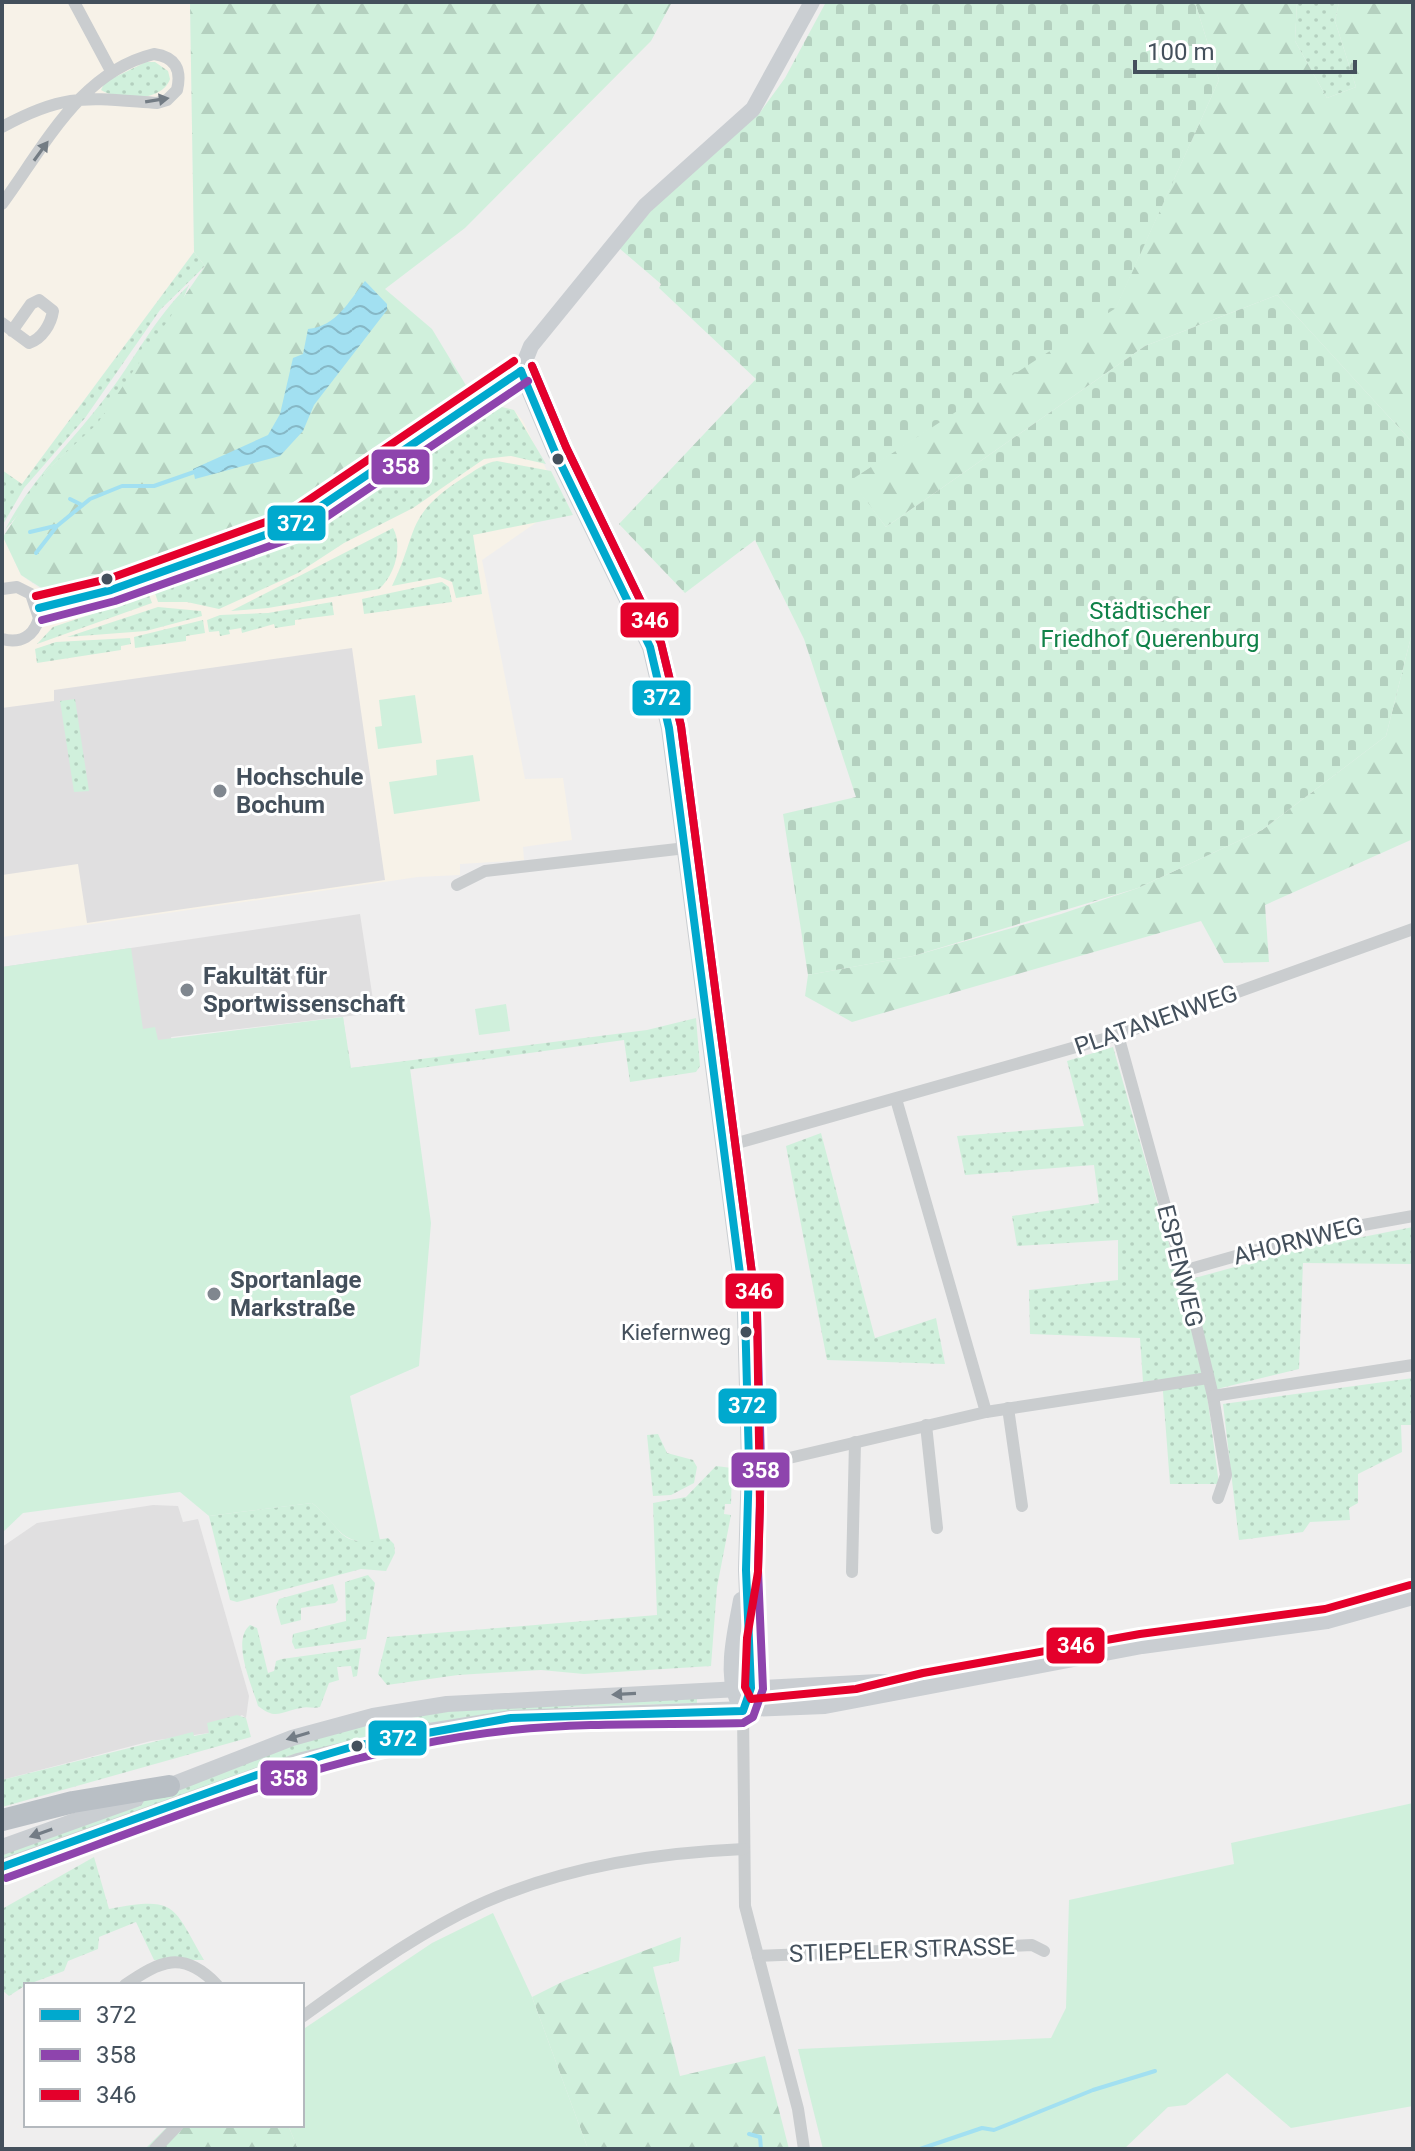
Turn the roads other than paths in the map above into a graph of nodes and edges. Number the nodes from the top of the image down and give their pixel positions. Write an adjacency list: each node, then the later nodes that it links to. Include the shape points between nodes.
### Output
1 (74, 2): 3 (street)
2 (812, 2): 7 (main road, via 762,98 645,206 531,346)
3 (111, 71): 4 (street); 4 (street, one-way to 3, via 157,103 173,96 180,79 174,62 154,54)
4 (80, 98): 5 (street, via 43,107); 6 (street, one-way to 4)
5 (2, 127)
6 (2, 204)
7 (521, 371): 9 (street, via 293,525 111,590); 11 (main road, STIEPELER STRASSE, via 650,647 669,728)
8 (3, 585): 9 (street, via 25,590)
9 (39, 608): 10 (street, via 31,634 19,641)
10 (2, 639)
11 (686, 848): 12 (street, via 485,871); 26 (main road, STIEPELER STRASSE, via 745,1312)
12 (457, 885)
13 (1413, 929): 14 (street, PLATANENWEG)
14 (1118, 1035): 15 (street, PLATANENWEG); 18 (street, ESPENWEG)
15 (896, 1099): 16 (street, PLATANENWEG); 23 (street)
16 (741, 1142)
17 (1413, 1216): 18 (street, AHORNWEG, via 1313,1234)
18 (1183, 1271): 20 (street, ESPENWEG)
19 (1413, 1365): 21 (street)
20 (1208, 1378): 21 (street, ESPENWEG); 22 (street)
21 (1213, 1396): 27 (street, ESPENWEG, via 1226,1475)
22 (1008, 1408): 23 (street); 28 (street)
23 (986, 1412): 24 (street)
24 (926, 1425): 25 (street); 29 (street)
25 (855, 1442): 26 (street); 31 (street)
26 (749, 1463): 30 (main road, STIEPELER STRASSE)
27 (1218, 1498)
28 (1022, 1506)
29 (937, 1528)
30 (746, 1570): 34 (main road, STIEPELER STRASSE); 35 (main road, STIEPELER STRASSE)
31 (852, 1572)
32 (1413, 1597): 33 (main road, via 1327,1621 1142,1646)
33 (925, 1685): 34 (main road); 36 (main road, via 836,1704)
34 (751, 1688): 35 (main road); 36 (main road, STIEPELER STRASSE)
35 (733, 1689): 36 (main road, STIEPELER STRASSE); 37 (main road, one-way to 37, via 483,1701 381,1714 261,1748)
36 (743, 1711): 40 (street, STIEPELER STRASSE); 41 (main road, via 511,1718 355,1746 257,1775)
37 (169, 1786): 38 (highway); 39 (main road, one-way to 39)
38 (2, 1820)
39 (2, 1847)
40 (744, 1849): 43 (street, STIEPELER STRASSE, via 745,1906); 46 (street, via 631,1860 520,1890 462,1913)
41 (2, 1867)
42 (1044, 1951): 43 (street, STIEPELER STRASSE, via 1032,1945)
43 (758, 1956): 49 (street, STIEPELER STRASSE)
44 (128, 1983): 45 (street, via 153,1965 170,1961 197,1968)
45 (215, 1983)
46 (304, 2016)
47 (176, 2127): 48 (street)
48 (155, 2149)
49 (804, 2149)

